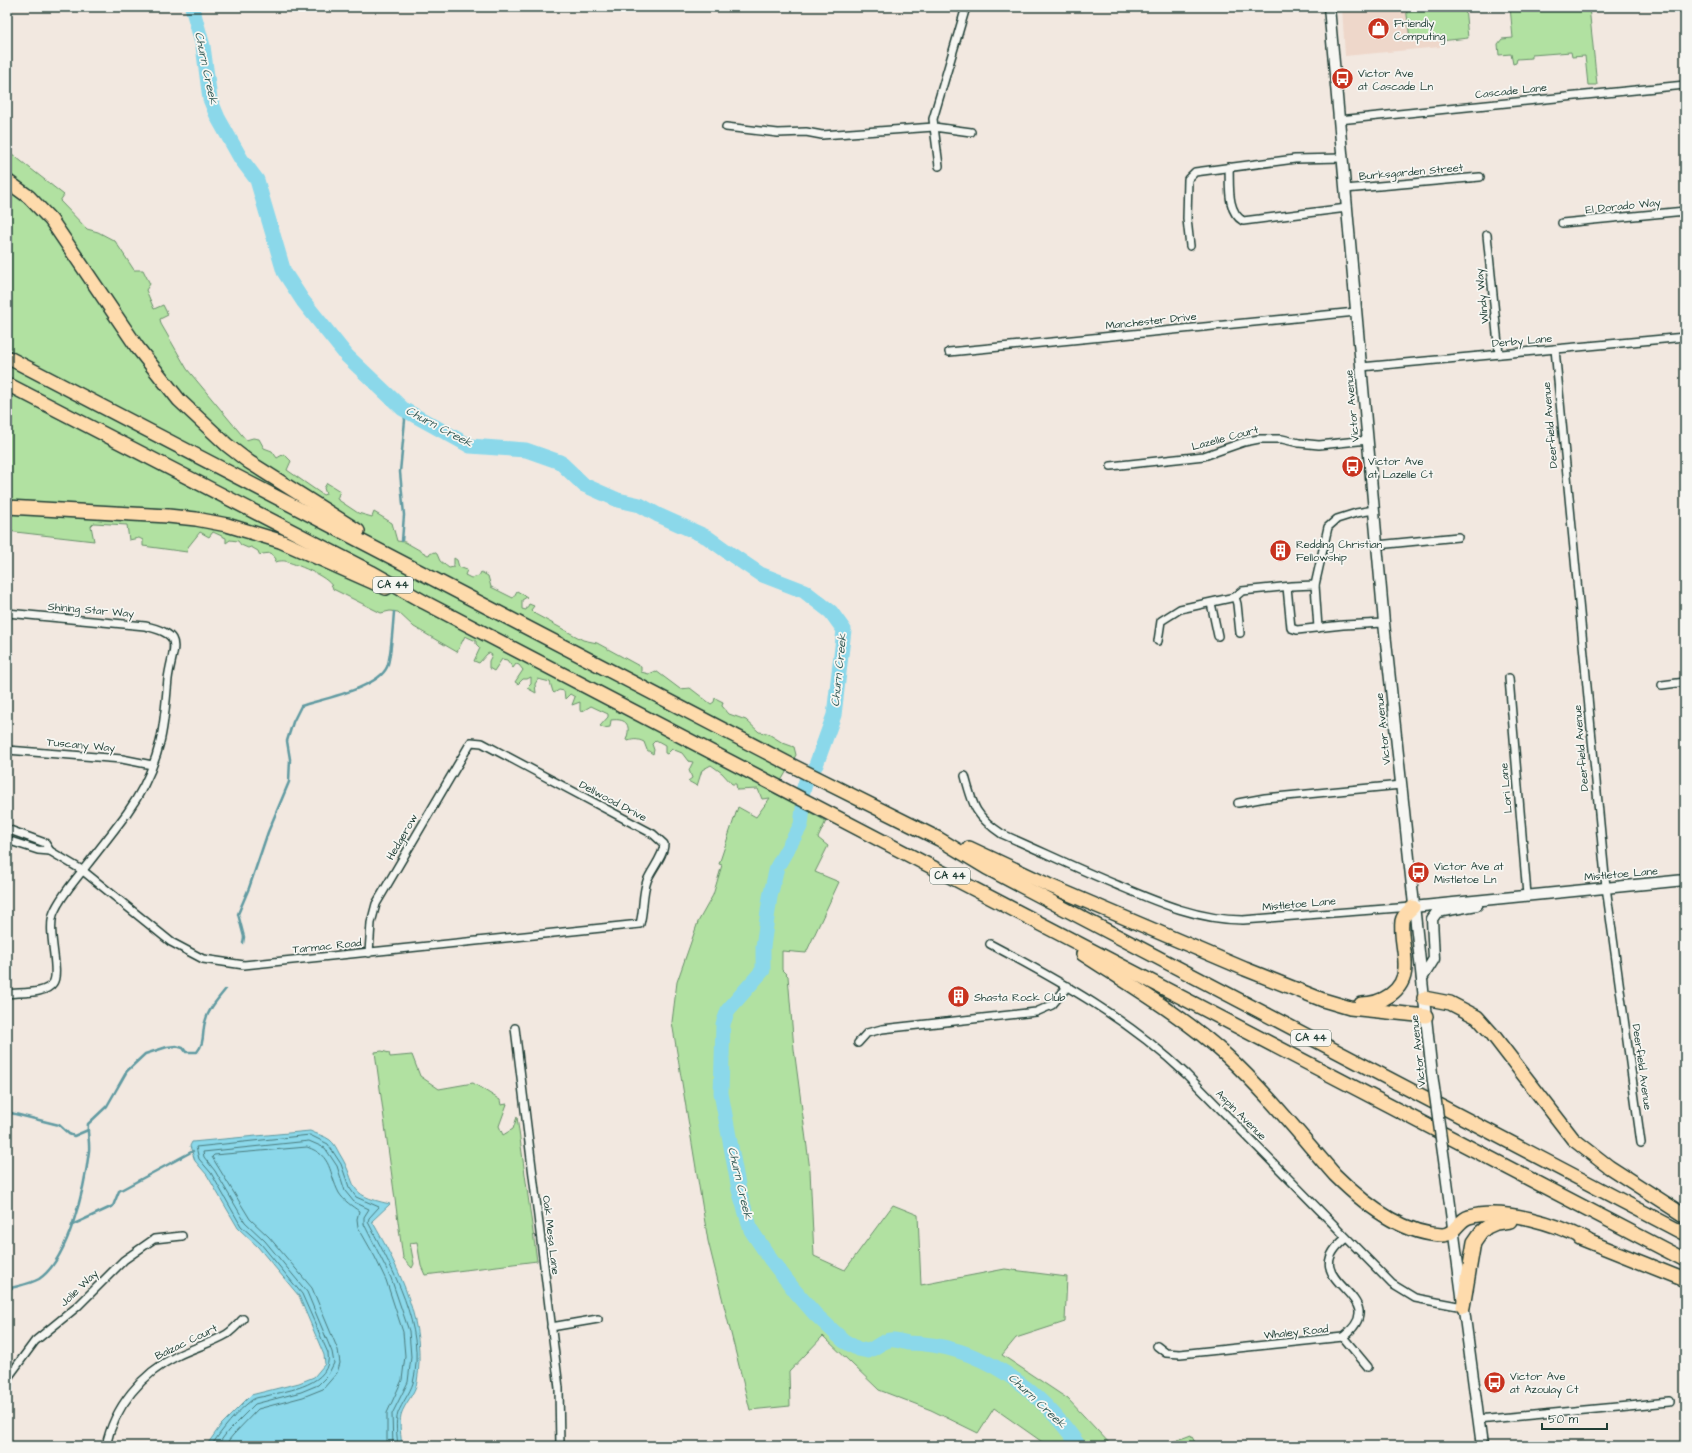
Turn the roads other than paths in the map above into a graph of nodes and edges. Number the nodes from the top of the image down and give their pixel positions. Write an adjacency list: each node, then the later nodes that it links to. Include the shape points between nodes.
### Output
1 (966, 7): 6 (street, via 933,119)
2 (1329, 7): 4 (main road, Victor Avenue)
3 (1685, 85): 4 (street, Cascade Lane)
4 (1339, 120): 8 (main road, Victor Avenue)
5 (726, 127): 6 (street, via 822,135)
6 (934, 127): 7 (street); 9 (street)
7 (971, 132)
8 (1343, 158): 10 (street, via 1296,159); 13 (main road, Victor Avenue)
9 (939, 166)
10 (1229, 167): 14 (street, via 1232,206 1237,217 1243,220); 18 (street, via 1195,172 1188,179 1187,219)
11 (1480, 178): 13 (street, Burksgarden Street)
12 (7, 181): 33 (highway, via 51,220 153,369 198,419 249,462 356,530)
13 (1345, 189): 14 (main road, Victor Avenue)
14 (1347, 208): 19 (main road, Victor Avenue)
15 (1685, 211): 16 (street, El Dorado Way)
16 (1562, 223)
17 (1487, 235): 23 (street, Windy Way)
18 (1190, 246)
19 (1356, 312): 22 (street, Manchester Drive); 25 (main road, Victor Avenue)
20 (1685, 337): 21 (street, Derby Lane)
21 (1555, 349): 23 (street, Derby Lane); 60 (street, Deerfield Avenue)
22 (949, 352)
23 (1499, 354): 25 (street, Derby Lane)
24 (7, 357): 33 (highway, CA 44)
25 (1361, 367): 27 (main road, Victor Avenue)
26 (7, 384): 37 (highway, CA 44, via 371,572)
27 (1368, 440): 28 (street, Lazelle Court, via 1319,445 1282,439 1259,439 1204,456); 30 (main road, Victor Avenue)
28 (1111, 466)
29 (7, 508): 37 (highway, via 168,516 227,525 280,541 369,582)
30 (1374, 510): 32 (main road, Victor Avenue); 34 (street, via 1337,519 1328,527)
31 (1458, 537): 32 (street)
32 (1377, 545): 40 (main road, Victor Avenue)
33 (390, 556): 55 (highway, CA 44, via 791,766)
34 (1315, 585): 35 (street); 41 (street)
35 (1287, 587): 36 (street, via 1242,591); 41 (street, via 1291,628)
36 (1235, 597): 38 (street); 42 (street)
37 (424, 602): 65 (highway, CA 44)
38 (1211, 603): 43 (street); 44 (street, via 1180,609 1166,617 1161,621)
39 (7, 613): 50 (street, Shining Star Way, via 145,626 162,630 171,636 174,654 160,741)
40 (1384, 623): 41 (street); 52 (main road, Victor Avenue)
41 (1318, 628)
42 (1240, 633)
43 (1218, 636)
44 (1158, 641)
45 (1509, 678): 61 (street, Lori Lane)
46 (1685, 682): 47 (street)
47 (1662, 685)
48 (474, 741): 64 (street, Dellwood Drive, via 662,840 663,849 651,870 644,890); 67 (street, Hedgerow, via 468,744 376,904 371,923)
49 (7, 750): 50 (street, Tuscany Way, via 122,759)
50 (152, 765): 58 (street, via 143,788)
51 (965, 776): 63 (street, Mistletoe Lane, via 977,813 1002,834 1152,900 1193,913 1221,920 1243,920)
52 (1401, 785): 53 (street, via 1265,798); 63 (main road, Victor Avenue)
53 (1238, 803)
54 (7, 830): 57 (street, Tarmac Road, via 45,843)
55 (939, 839): 72 (highway, via 958,844 1048,885); 79 (highway, CA 44, via 987,868)
56 (7, 840): 57 (street, Tarmac Road, via 38,850)
57 (50, 851): 58 (street, Tarmac Road)
58 (82, 870): 67 (street, Tarmac Road, via 172,942 203,959 244,965); 70 (street, via 61,897 53,914 51,932 56,972 54,982 42,990)
59 (1685, 880): 60 (main road, Mistletoe Lane)
60 (1606, 887): 61 (main road, Mistletoe Lane); 76 (street, Deerfield Avenue)
61 (1526, 895): 62 (main road, Mistletoe Lane)
62 (1485, 899): 63 (main road, Mistletoe Lane); 68 (main road, via 1470,907 1436,913 1431,922 1434,959)
63 (1414, 907): 68 (main road, Victor Avenue); 72 (highway, via 1403,919 1405,970 1392,994 1375,1003)
64 (640, 924): 67 (street, Tarmac Road)
65 (1050, 929): 78 (highway, via 1067,944 1165,1007 1201,1034 1242,1071 1335,1175 1378,1212 1406,1226 1442,1235); 83 (highway, CA 44)
66 (990, 944): 69 (street, Aspin Avenue)
67 (369, 953)
68 (1422, 978): 71 (main road, Victor Avenue)
69 (1068, 986): 75 (street, via 1052,1005 1036,1012 882,1029 867,1034); 81 (street, Aspin Avenue, via 1110,1012 1180,1069)
70 (7, 994)
71 (1424, 998): 73 (main road, Victor Avenue); 77 (highway, via 1450,1003 1477,1017 1573,1138 1609,1167)
72 (1323, 1000): 73 (highway, via 1350,1008)
73 (1426, 1016): 78 (main road, Victor Avenue, bridge)
74 (515, 1028): 88 (street, Oak Mesa Lane)
75 (858, 1043)
76 (1641, 1143)
77 (1685, 1216)
78 (1453, 1230): 82 (highway, via 1469,1217 1505,1215 1543,1222 1568,1230); 85 (main road, Victor Avenue)
79 (1685, 1234)
80 (182, 1236): 92 (street, Jolie Way, via 154,1239 124,1260 78,1306 35,1341)
81 (1346, 1238): 85 (street, Aspin Avenue, via 1392,1284 1408,1296); 89 (street, Whaley Road, via 1332,1251 1328,1264 1333,1276 1352,1295 1358,1309 1359,1315)
82 (1587, 1240): 84 (highway); 85 (highway, via 1522,1222 1504,1221 1487,1227 1474,1242)
83 (1685, 1260)
84 (1685, 1280)
85 (1463, 1307): 94 (main road, Victor Avenue)
86 (242, 1319): 95 (street, Balzac Court, via 228,1334 176,1356 141,1381 121,1407)
87 (598, 1319): 88 (street)
88 (551, 1327): 96 (street, Oak Mesa Lane, via 559,1388)
89 (1343, 1337): 90 (street, Whaley Road, via 1180,1354 1166,1353); 91 (street)
90 (1158, 1346)
91 (1368, 1367)
92 (7, 1379)
93 (1670, 1402): 94 (street)
94 (1478, 1420): 97 (main road, Victor Avenue)
95 (106, 1446)
96 (560, 1446)
97 (1482, 1446)

